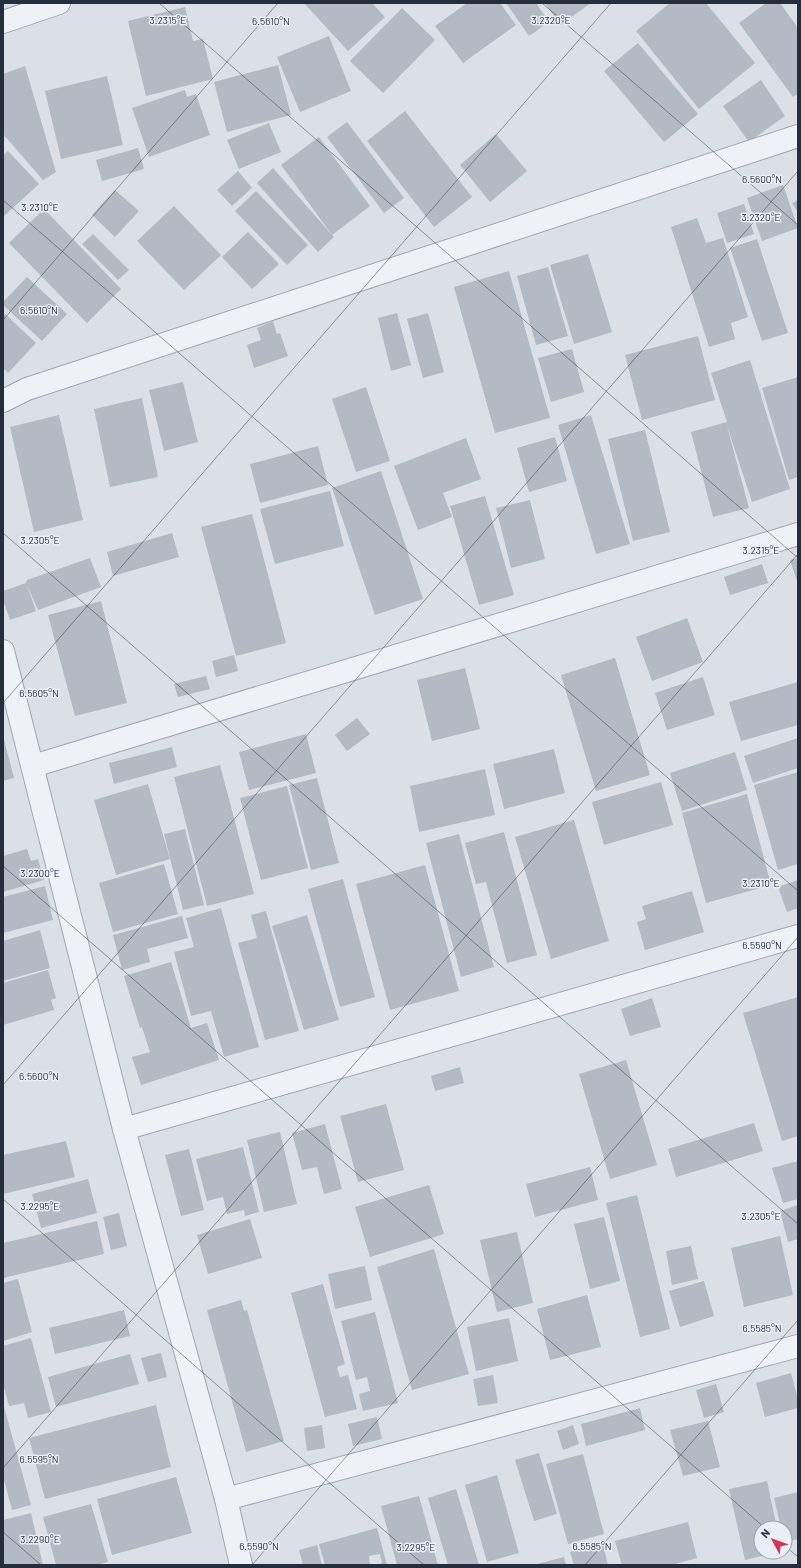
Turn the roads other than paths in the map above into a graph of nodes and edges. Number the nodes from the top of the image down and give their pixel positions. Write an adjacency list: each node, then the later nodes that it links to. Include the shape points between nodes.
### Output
1 (59, 3): 2 (street)
2 (3, 22)
3 (798, 136): 4 (street, via 27,389)
4 (3, 401)
5 (798, 534): 7 (street)
6 (3, 651): 7 (street)
7 (33, 766): 9 (street)
8 (798, 936): 9 (street)
9 (124, 1129): 11 (street)
10 (798, 1346): 11 (street)
11 (226, 1499): 12 (street)
12 (241, 1565)

